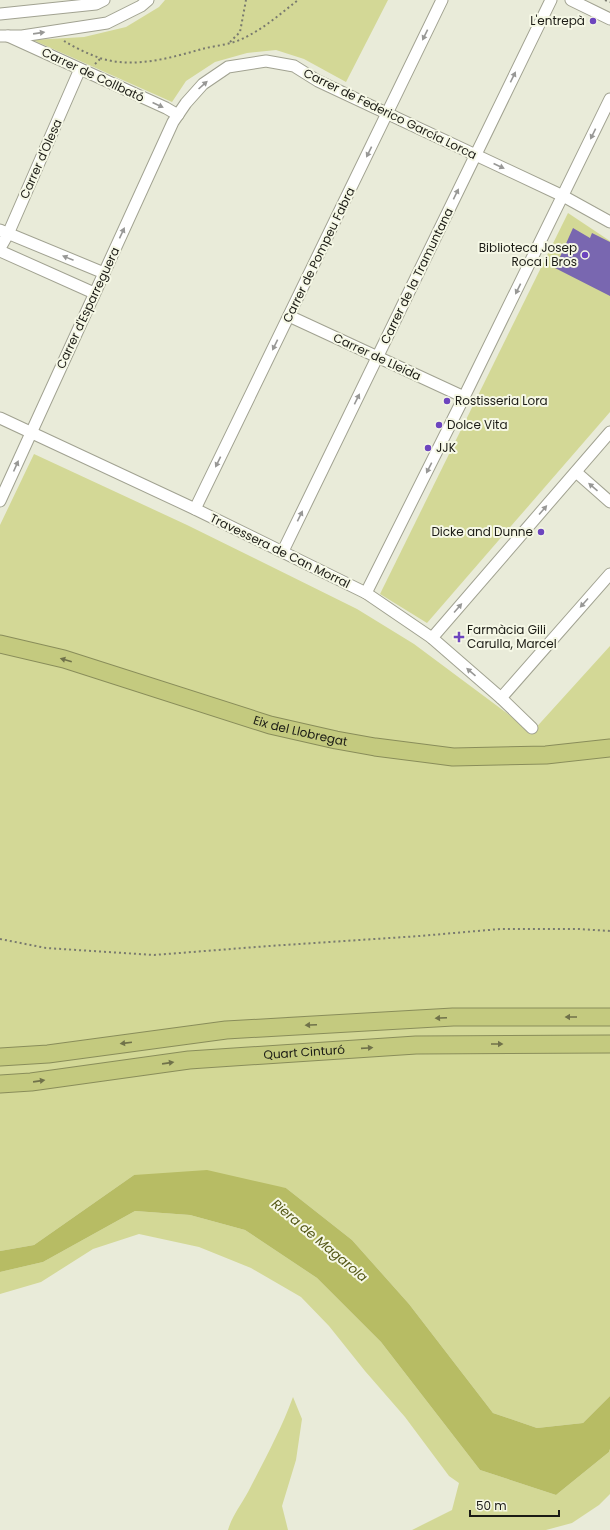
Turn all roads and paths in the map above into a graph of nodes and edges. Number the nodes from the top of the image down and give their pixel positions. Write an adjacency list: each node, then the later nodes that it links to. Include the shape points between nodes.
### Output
1 (104, 0): 10 (street, via 96,4)
2 (148, 0): 12 (street, via 107,23)
3 (246, 0): 14 (path, via 240,32)
4 (298, 0): 14 (path, via 265,26)
5 (442, 0): 17 (street, Carrer de Pompeu Fabra, one-way to 17)
6 (551, 0): 19 (street, Carrer de la Tramuntana, one-way to 6)
7 (570, 0): 11 (street)
8 (605, 0): 9 (path)
9 (610, 2)
10 (0, 14)
11 (610, 19)
12 (50, 31): 13 (street, one-way to 12); 14 (path, via 69,44 101,58 132,62 152,61)
13 (4, 36): 15 (street, Carrer de Collbató)
14 (229, 43)
15 (80, 69): 18 (street, Carrer de Collbató, one-way to 18); 22 (street, Carrer d'Olesa)
16 (610, 99): 20 (street, one-way to 20)
17 (388, 114): 18 (street, Carrer de Federico García Lorca, one-way to 17, via 203,84 228,67 266,61 294,66 318,81); 19 (street, Carrer de Federico García Lorca); 27 (street, Carrer de Pompeu Fabra, one-way to 27)
18 (178, 115): 25 (street, Carrer d'Esparreguera, one-way to 18)
19 (476, 155): 20 (street, Carrer de Federico García Lorca, one-way to 20); 28 (street, Carrer de la Tramuntana, one-way to 19)
20 (563, 196): 21 (street, Carrer de Federico García Lorca); 29 (street, one-way to 29)
21 (610, 222)
22 (4, 232): 23 (street, Carrer d'Olesa); 25 (street, one-way to 22)
23 (0, 248)
24 (0, 251): 26 (street)
25 (104, 273): 26 (street, Carrer d'Esparreguera)
26 (94, 293): 31 (street, Carrer d'Esparreguera)
27 (289, 316): 28 (street, Carrer de Lleida); 36 (street, Carrer de Pompeu Fabra, one-way to 36)
28 (377, 357): 29 (street, Carrer de Lleida); 37 (street, Carrer de la Tramuntana, one-way to 28)
29 (464, 398): 39 (street, one-way to 39)
30 (0, 418): 31 (street, Travessera de Can Morral)
31 (31, 432): 34 (street, Carrer d'Esparreguera, one-way to 31); 36 (street, Travessera de Can Morral)
32 (610, 432): 33 (street)
33 (576, 472): 35 (street, one-way to 33); 40 (street, one-way to 33)
34 (0, 501)
35 (610, 502)
36 (195, 509): 37 (street, Travessera de Can Morral)
37 (282, 551): 39 (street, Travessera de Can Morral)
38 (610, 574): 43 (street, one-way to 43)
39 (366, 593): 40 (street, Travessera de Can Morral)
40 (432, 638): 43 (street, Travessera de Can Morral, one-way to 40)
41 (0, 644): 45 (highway, Eix del Llobregat, one-way to 41, via 546,755 453,757 375,747 270,725 64,659)
42 (0, 654): 46 (highway, Eix del Llobregat, via 322,747 444,765 493,768)
43 (501, 698): 44 (street, Travessera de Can Morral)
44 (532, 728)
45 (610, 748)
46 (610, 758)
47 (610, 931): 48 (path, via 500,928 154,955 46,948)
48 (0, 939)
49 (610, 1016): 51 (highway, one-way to 51, via 453,1017 226,1030 48,1054)
50 (610, 1044): 52 (highway, Quart Cinturó, one-way to 50, via 189,1060 416,1045)
51 (0, 1057)
52 (0, 1084)

